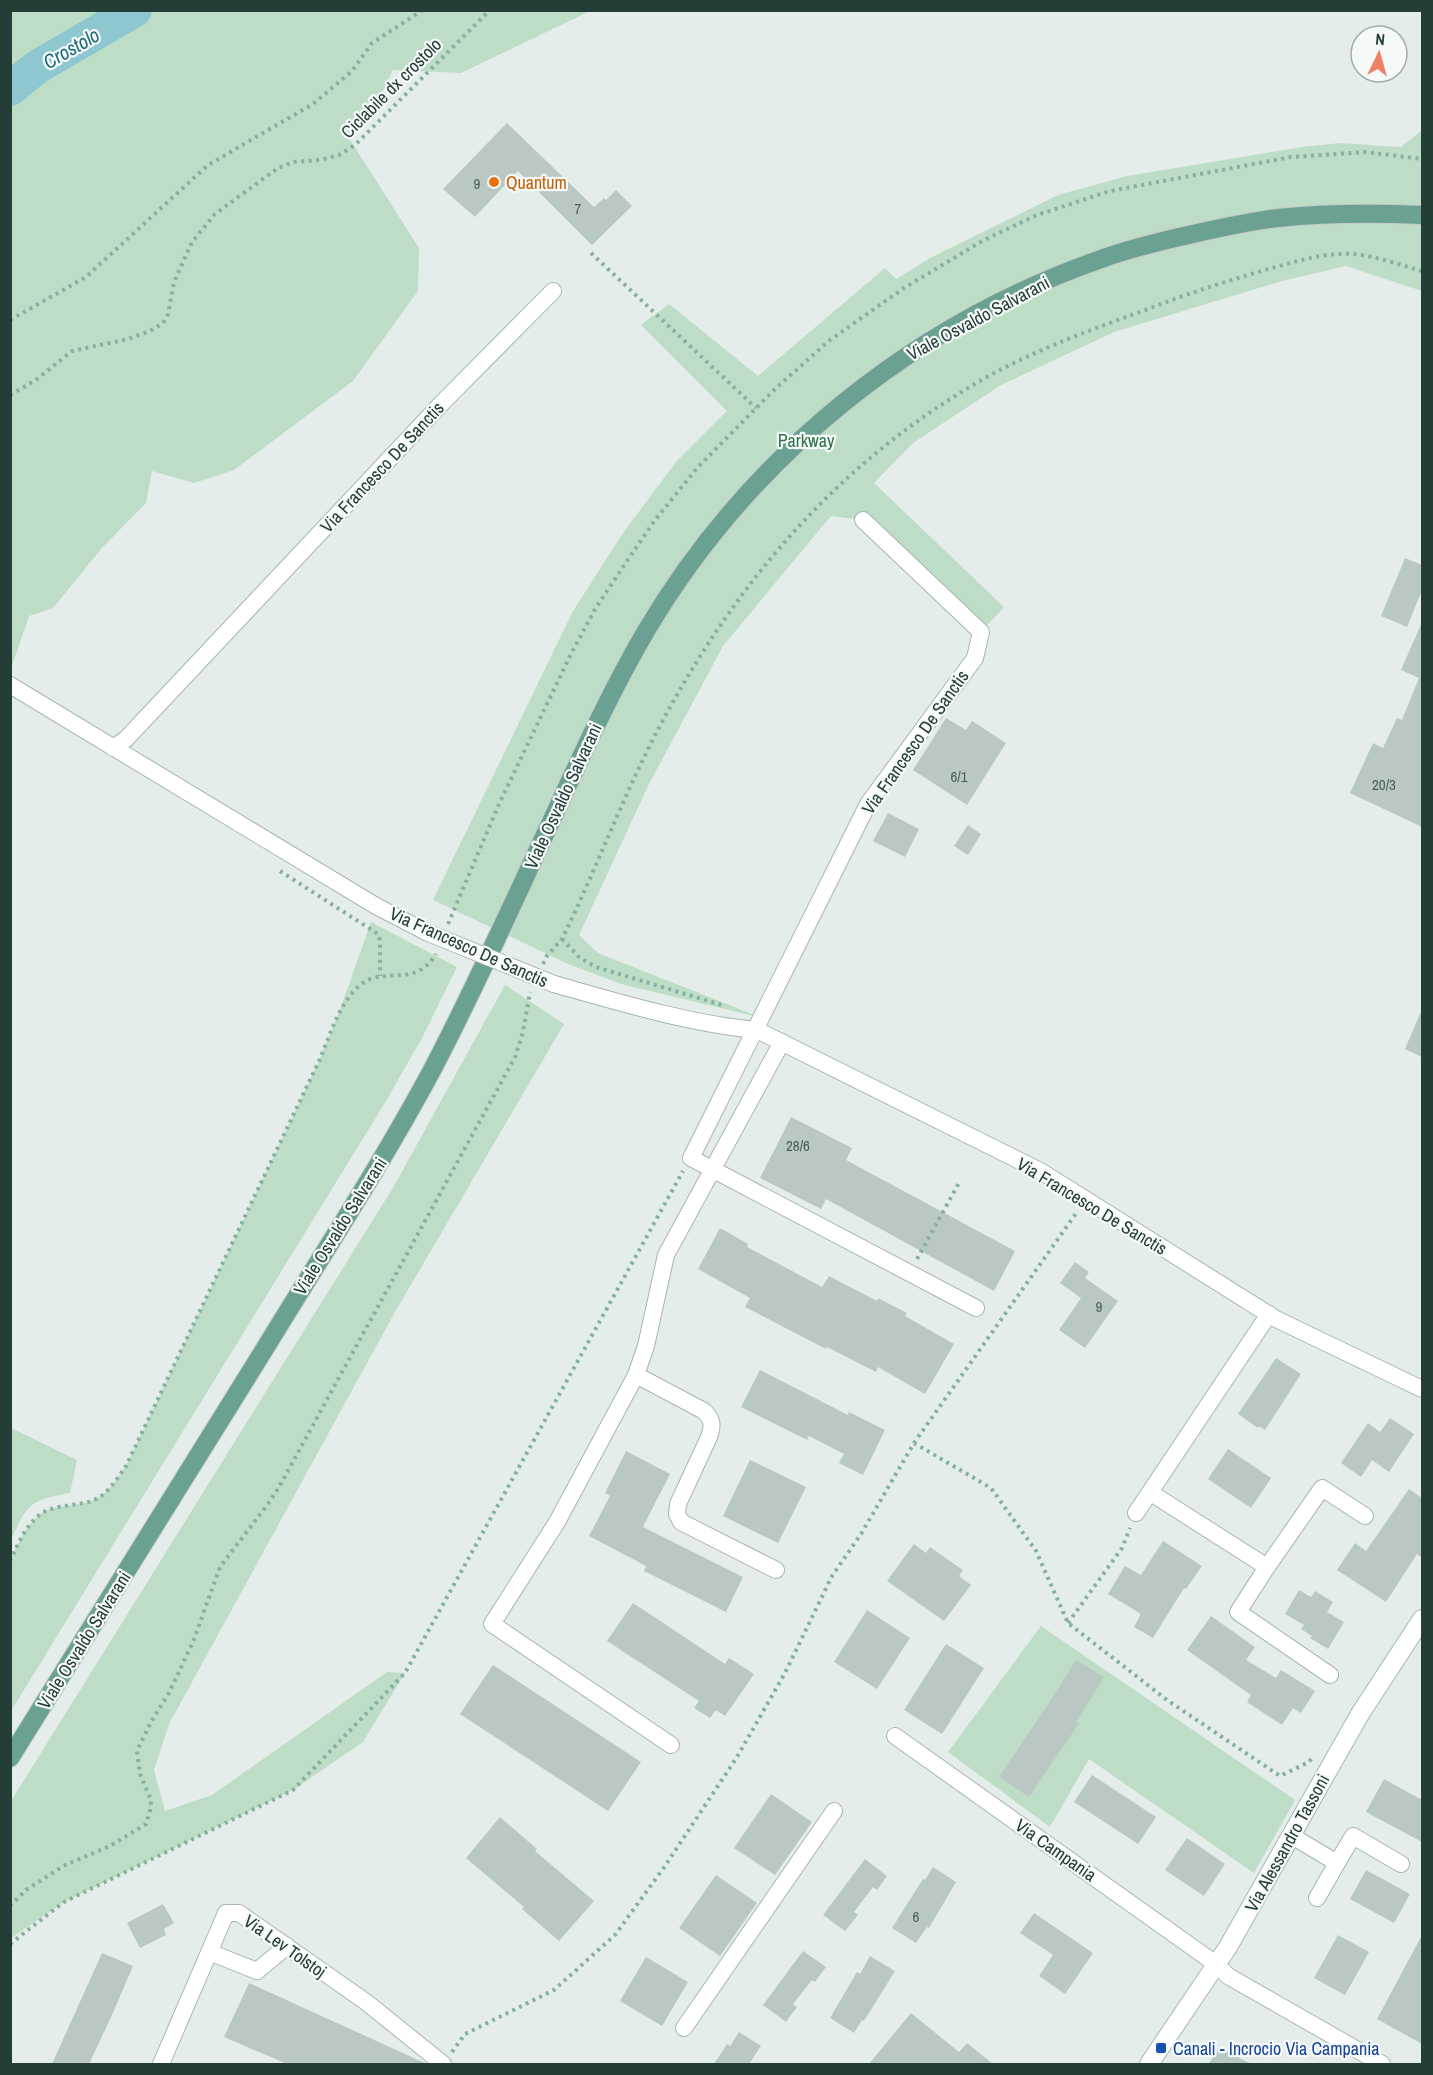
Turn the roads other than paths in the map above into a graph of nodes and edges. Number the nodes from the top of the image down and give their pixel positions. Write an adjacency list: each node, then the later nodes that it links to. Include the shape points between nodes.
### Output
1 (1422, 215): 22 (main road, Viale Osvaldo Salvarani, via 1359,213 1276,218 1213,229 1107,256 988,309 898,361 816,425 774,465 706,543 649,626 594,729 475,985 410,1109)
2 (552, 291): 5 (street, Via Francesco De Sanctis, via 126,739)
3 (863, 520): 6 (street, Via Francesco De Sanctis, via 981,632 975,658 868,804)
4 (10, 685): 5 (street, Via Francesco De Sanctis)
5 (113, 747): 6 (street, Via Francesco De Sanctis, bridge, via 376,906 426,932 554,984 632,1006)
6 (757, 1030): 7 (street, Via Francesco De Sanctis); 8 (street, via 691,1158)
7 (782, 1042): 8 (street); 10 (street, Via Francesco De Sanctis, via 1042,1172)
8 (714, 1170): 9 (street); 11 (street, via 666,1255)
9 (976, 1308)
10 (1269, 1314): 12 (street, Via Francesco De Sanctis); 13 (street)
11 (636, 1375): 17 (street, via 704,1412 713,1426 678,1504 676,1514 681,1522); 21 (street, via 557,1522 492,1624)
12 (1422, 1389)
13 (1151, 1493): 14 (street); 16 (street)
14 (1136, 1513)
15 (1365, 1516): 16 (street, via 1322,1488)
16 (1267, 1567): 19 (street, via 1238,1612)
17 (776, 1570)
18 (1422, 1619): 24 (street, Via Alessandro Tassoni, via 1354,1724)
19 (1330, 1675)
20 (895, 1736): 30 (street, Via Campania)
21 (671, 1745)
22 (10, 1758)
23 (834, 1811): 31 (street)
24 (1292, 1836): 25 (street); 30 (street, Via Alessandro Tassoni)
25 (1337, 1863): 26 (street, via 1353,1836); 27 (street)
26 (1401, 1864)
27 (1317, 1898)
28 (286, 1946): 29 (street, via 257,1971); 29 (street, Via Lev Tolstoj, via 239,1913 226,1913); 33 (street, Via Lev Tolstoj, via 366,2002)
29 (209, 1952): 32 (street, Via Lev Tolstoj)
30 (1216, 1964): 34 (street, Via Alessandro Tassoni); 35 (street, Via Campania, via 1228,1976)
31 (684, 2028)
32 (161, 2064)
33 (443, 2064)
34 (1149, 2064)
35 (1382, 2064)

